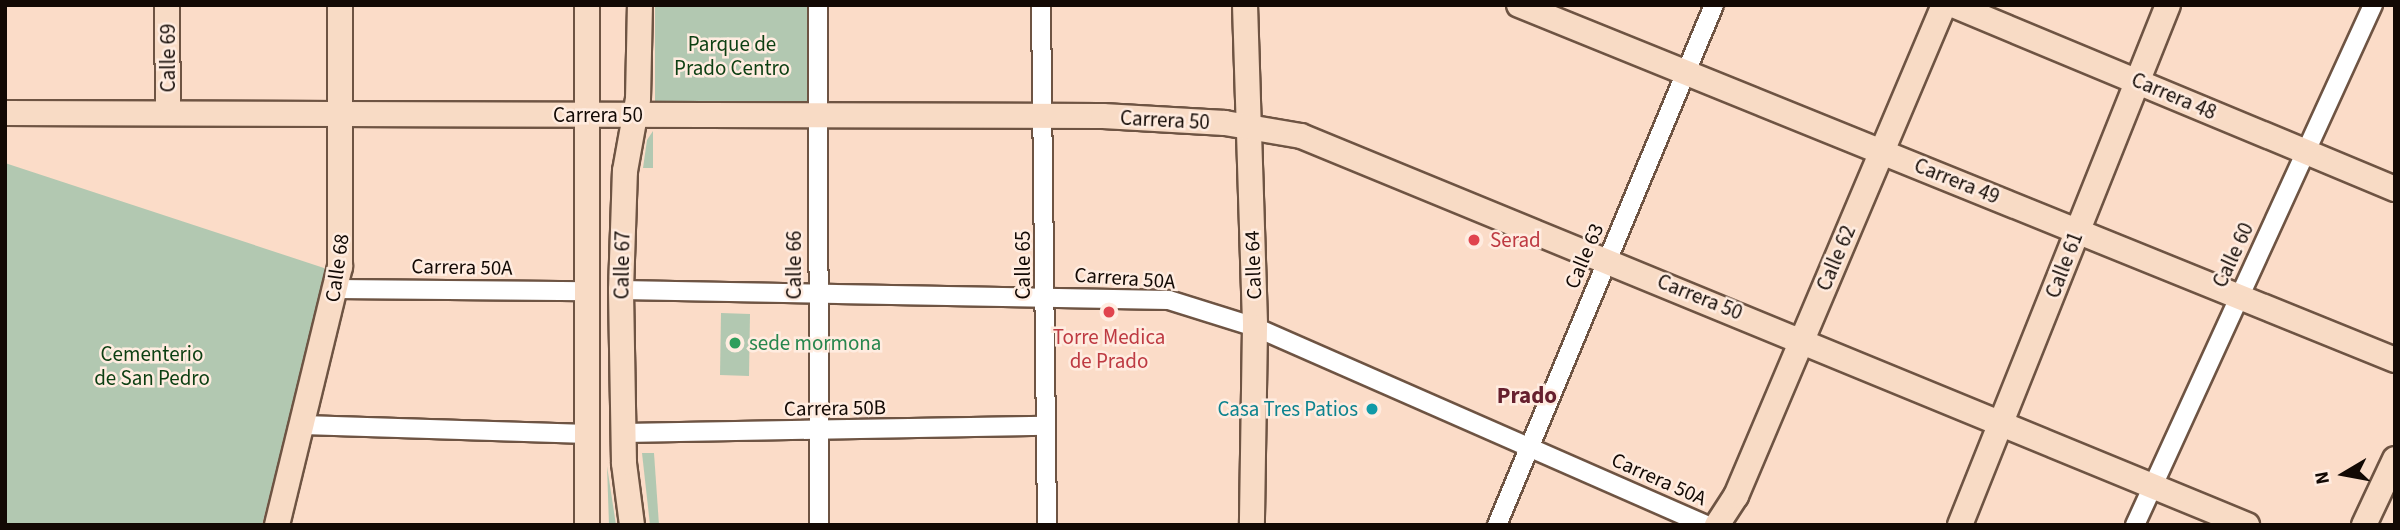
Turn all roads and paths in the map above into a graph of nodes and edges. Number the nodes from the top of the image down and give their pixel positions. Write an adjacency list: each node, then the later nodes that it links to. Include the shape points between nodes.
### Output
1 (167, 5): 16 (street, Calle 69)
2 (340, 5): 18 (street, Calle 68)
3 (587, 5): 21 (street, Calle 67)
4 (640, 5): 19 (street, Calle 67)
5 (818, 5): 20 (street, Calle 66)
6 (1041, 5): 22 (street, Calle 65)
7 (1245, 5): 23 (street, Calle 64)
8 (1519, 5): 14 (street, Carrera 49)
9 (1714, 5): 14 (street, Calle 63)
10 (1944, 5): 24 (street, Calle 62)
11 (1953, 5): 15 (street, Carrera 48)
12 (2168, 5): 15 (street, Calle 61)
13 (2373, 5): 25 (street, Calle 60)
14 (1685, 72): 24 (street, Carrera 49); 28 (street, Calle 63)
15 (2135, 80): 25 (street, Carrera 48); 27 (street, Calle 61)
16 (169, 112): 17 (street, Carrera 50); 18 (street, Carrera 50)
17 (5, 113)
18 (342, 113): 21 (street, Carrera 50); 29 (street, Calle 68, via 343,224)
19 (636, 115): 20 (street, Carrera 50); 21 (street, Carrera 50); 30 (street, Calle 67, via 625,179)
20 (817, 115): 22 (street, Carrera 50); 32 (street, Calle 66)
21 (587, 116): 31 (street, Calle 67)
22 (1045, 116): 23 (street, Carrera 50, via 1225,123); 33 (street, Calle 65)
23 (1249, 128): 28 (street, Carrera 50, via 1301,136); 35 (street, Calle 64)
24 (1881, 151): 27 (street, Carrera 49); 36 (street, Calle 62)
25 (2306, 151): 26 (street, Carrera 48); 34 (street, Calle 60)
26 (2395, 189)
27 (2077, 230): 34 (street, Carrera 49); 39 (street, Calle 61)
28 (1607, 259): 36 (street, Carrera 50); 44 (street, Calle 63)
29 (336, 289): 31 (street, Carrera 50A); 38 (street, Calle 68)
30 (621, 290): 32 (street, Carrera 50A); 42 (street, Calle 67)
31 (588, 291): 43 (street, Calle 67)
32 (817, 294): 33 (street, Carrera 50A); 41 (street, Calle 66)
33 (1046, 296): 35 (street, Carrera 50A, via 1169,300); 40 (street, Calle 65)
34 (2239, 296): 37 (street, Carrera 49); 46 (street, Calle 60)
35 (1255, 327): 44 (street, Carrera 50A); 53 (street, Calle 64)
36 (1802, 339): 39 (street, Carrera 50); 47 (street, Calle 62)
37 (2395, 360)
38 (303, 425): 43 (street); 48 (street, Calle 68)
39 (2003, 425): 46 (street, Carrera 50); 56 (street, Calle 61)
40 (1046, 426): 41 (street, Carrera 50B); 52 (street, Calle 65)
41 (818, 431): 42 (street, Carrera 50B); 51 (street, Calle 66)
42 (624, 433): 50 (street, Calle 67)
43 (588, 434): 49 (street, Calle 67)
44 (1529, 447): 54 (street, Calle 63); 55 (street, Carrera 50A)
45 (2395, 460): 59 (street)
46 (2153, 486): 57 (street, Calle 60); 58 (street, Carrera 50)
47 (1725, 521)
48 (277, 525)
49 (587, 525)
50 (632, 525)
51 (819, 525)
52 (1047, 525)
53 (1252, 525)
54 (1497, 525)
55 (1707, 525)
56 (1960, 525)
57 (2135, 525)
58 (2247, 525)
59 (2364, 525)

